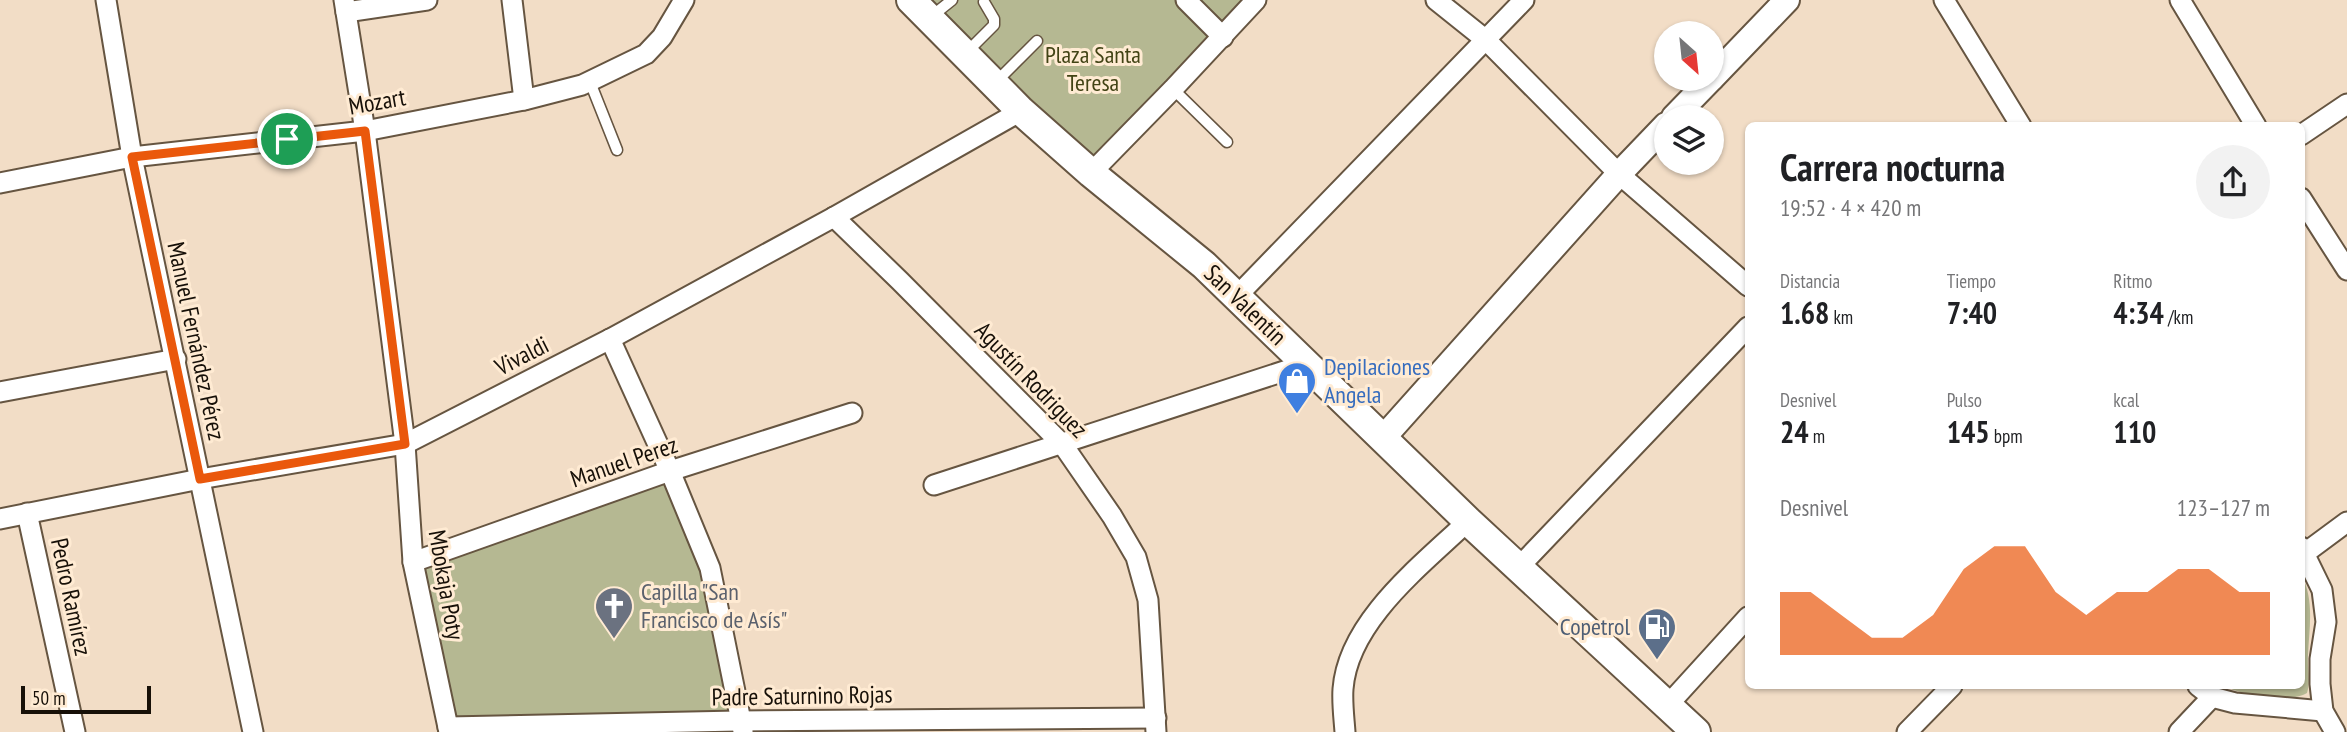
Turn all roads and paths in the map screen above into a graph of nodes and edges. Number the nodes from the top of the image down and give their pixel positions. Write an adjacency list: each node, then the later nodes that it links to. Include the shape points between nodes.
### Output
1 (106, 0): 36 (street, Manuel Fernández Pérez)
2 (427, 0): 14 (street)
3 (512, 0): 25 (street)
4 (684, 0): 21 (street, Mozart, via 646,54)
5 (952, 0): 15 (lane)
6 (1186, 0): 16 (street)
7 (1256, 0): 16 (street)
8 (1436, 0): 17 (street)
9 (1524, 0): 17 (street)
10 (1787, 0): 20 (street)
11 (1944, 0): 29 (street)
12 (2180, 0): 30 (street)
13 (984, 2): 19 (lane, via 994,25)
14 (345, 6): 31 (street, Mbokaja Poty)
15 (920, 9): 19 (main road, San Valentín)
16 (1223, 37): 23 (street)
17 (1486, 40): 38 (street); 44 (street)
18 (1037, 41): 22 (lane)
19 (964, 55): 22 (main road, San Valentín)
20 (1724, 65)
21 (590, 82): 25 (street, Mozart); 35 (lane)
22 (993, 85): 28 (main road, San Valentín)
23 (1173, 89): 34 (lane); 37 (street)
24 (1699, 91): 27 (street)
25 (524, 100): 31 (street, Mozart)
26 (2347, 104): 32 (street)
27 (1686, 105)
28 (1021, 111): 37 (main road, San Valentín); 41 (street, Vivaldi)
29 (2019, 122)
30 (2254, 122)
31 (365, 131): 36 (street, Mozart); 52 (street, Mbokaja Poty)
32 (2305, 132)
33 (1654, 138): 38 (street)
34 (1227, 142)
35 (617, 150)
36 (132, 157): 39 (street, Mozart); 47 (street, Manuel Fernández Pérez)
37 (1091, 173): 44 (main road, San Valentín, via 1204,265)
38 (1619, 174): 43 (street); 51 (street)
39 (0, 183)
40 (2305, 204): 42 (street)
41 (834, 217): 46 (street, Vivaldi); 53 (street, Agustín Rodriguez)
42 (2347, 270)
43 (1745, 283)
44 (1236, 297): 48 (main road, San Valentín)
45 (1745, 330): 64 (street)
46 (610, 339): 52 (street, Vivaldi); 54 (street)
47 (176, 359): 49 (street); 55 (street, Manuel Fernández Pérez)
48 (1306, 364): 51 (main road, San Valentín); 53 (street)
49 (0, 393)
50 (852, 413): 54 (street, Manuel Perez)
51 (1383, 438): 59 (main road, San Valentín)
52 (405, 444): 55 (street, Vivaldi); 63 (street, Mbokaja Poty)
53 (1063, 445): 56 (street); 70 (street, Agustín Rodriguez, via 1136,557 1148,600)
54 (670, 471): 63 (street, Manuel Perez); 71 (street, via 710,568)
55 (200, 479): 57 (street, Vivaldi); 74 (street, Manuel Fernández Pérez)
56 (934, 485)
57 (27, 513): 58 (street, Vivaldi); 73 (street, Pedro Ramírez)
58 (0, 519)
59 (1468, 521): 64 (main road, San Valentín); 75 (street, via 1369,622 1353,652 1343,688)
60 (2347, 522): 61 (street)
61 (2305, 549)
62 (2305, 554): 69 (street, via 2322,590 2326,622 2320,659)
63 (413, 562): 72 (street, Mbokaja Poty)
64 (1519, 567): 68 (main road, San Valentín)
65 (1745, 620): 68 (street)
66 (1949, 689): 77 (street)
67 (2205, 691): 69 (street, via 2247,704); 78 (street)
68 (1667, 706): 76 (main road, San Valentín)
69 (2323, 711): 79 (street)
70 (1156, 725): 71 (street, Padre Saturnino Rojas)
71 (742, 727): 72 (street, Padre Saturnino Rojas)
72 (448, 729)
73 (75, 732)
74 (253, 732)
75 (1345, 732)
76 (1696, 732)
77 (1907, 732)
78 (2179, 732)
79 (2335, 732)

